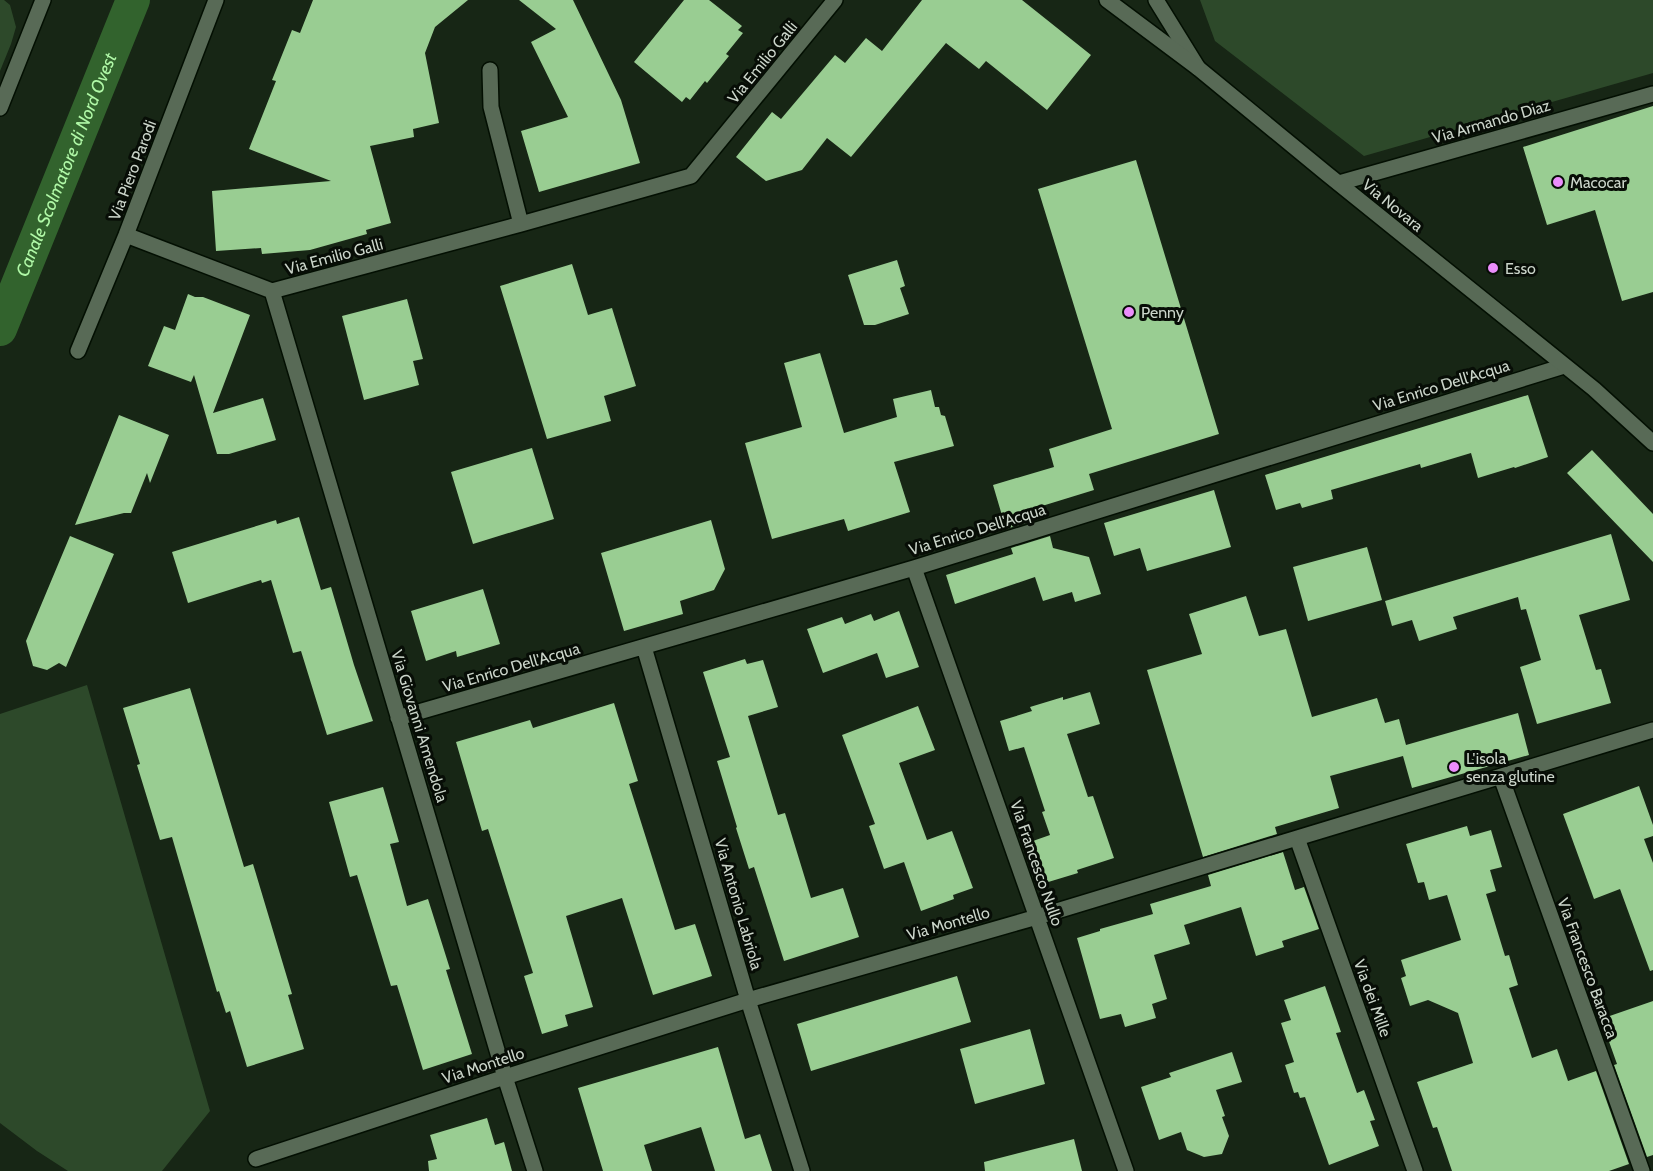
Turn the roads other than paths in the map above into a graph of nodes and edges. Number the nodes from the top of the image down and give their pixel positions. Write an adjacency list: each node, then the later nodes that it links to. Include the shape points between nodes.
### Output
1 (216, 0): 12 (street, Via Piero Parodi)
2 (1107, 0): 6 (street, Via Novara)
3 (1156, 0): 6 (street)
4 (40, 2): 9 (street)
5 (831, 6): 11 (street, Via Emilio Galli, via 691,176)
6 (1198, 68): 10 (street, Via Novara)
7 (490, 70): 11 (street, via 491,107)
8 (1653, 94): 10 (street, Via Armando Diaz)
9 (0, 108)
10 (1339, 183): 15 (street, Via Novara)
11 (521, 224): 13 (street, Via Emilio Galli)
12 (126, 235): 13 (street, Via Emilio Galli); 14 (street, Via Piero Parodi)
13 (273, 291): 19 (street, Via Giovanni Amendola)
14 (78, 351)
15 (1564, 366): 16 (street, Via Novara); 17 (street, Via Enrico Dell'Acqua)
16 (1653, 443)
17 (914, 568): 18 (street, Via Enrico Dell'Acqua); 23 (street, Via Francesco Nullo)
18 (644, 647): 19 (street, Via Enrico Dell'Acqua); 24 (street, Via Antonio Labriola)
19 (399, 718): 25 (street, Via Giovanni Amendola)
20 (1653, 730): 21 (street, Via Montello)
21 (1501, 777): 22 (street, Via Montello); 31 (street, Via Francesco Baracca)
22 (1297, 838): 23 (street, Via Montello); 30 (street, Via dei Mille)
23 (1037, 917): 24 (street, Via Montello); 29 (street, Via Francesco Nullo)
24 (748, 1000): 25 (street, Via Montello); 28 (street, Via Antonio Labriola)
25 (505, 1077): 26 (street, Via Montello); 27 (street, Via Giovanni Amendola)
26 (256, 1159)
27 (535, 1171)
28 (802, 1171)
29 (1126, 1171)
30 (1415, 1171)
31 (1642, 1171)

